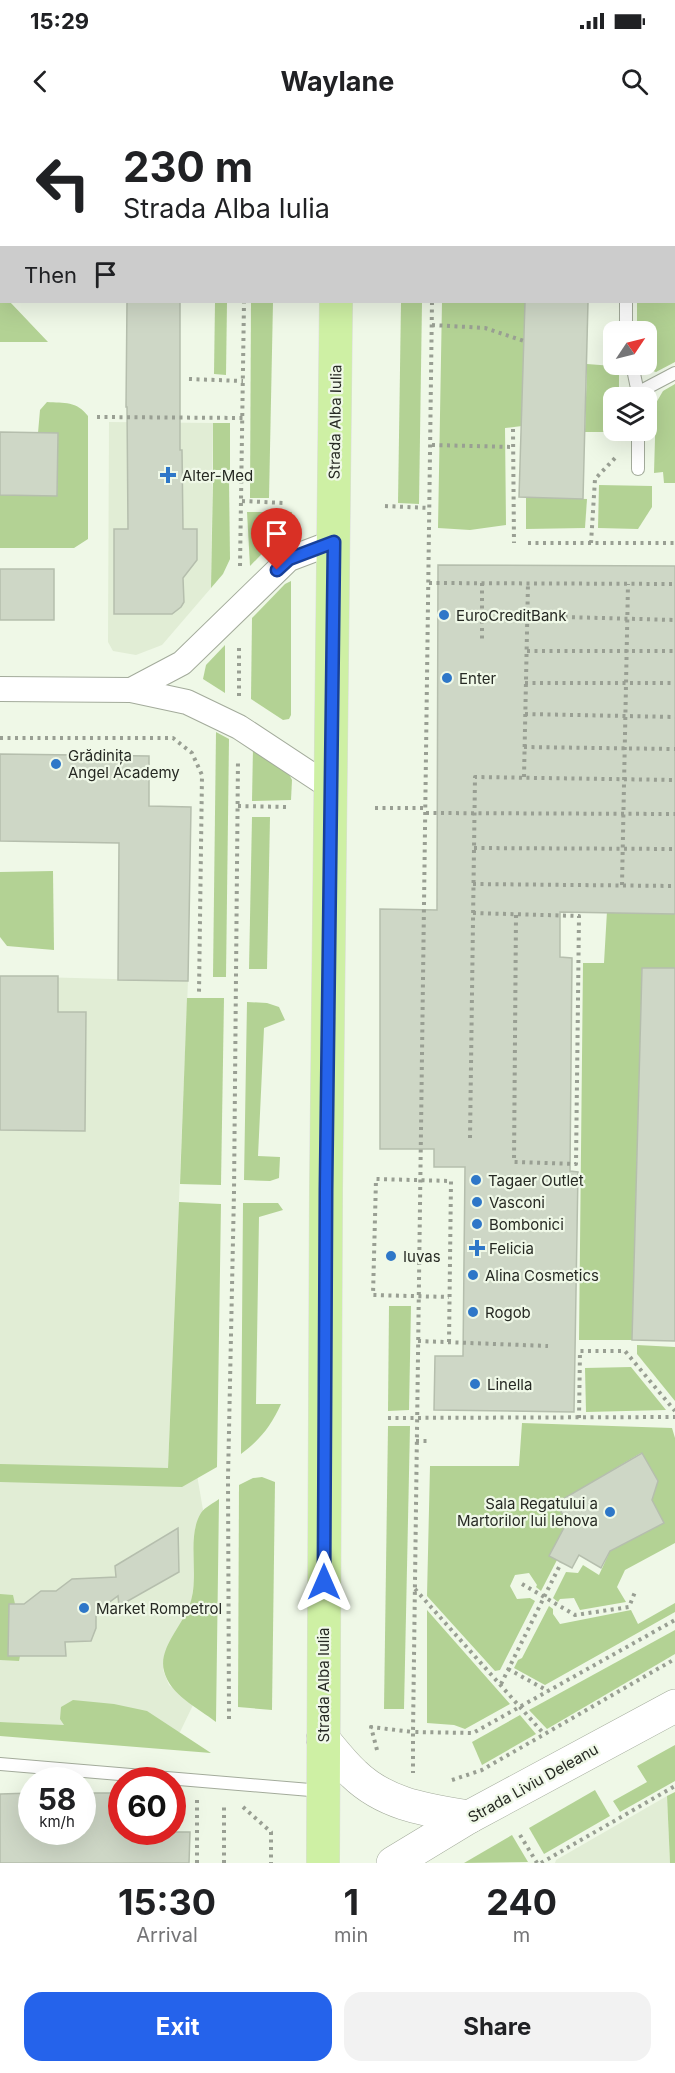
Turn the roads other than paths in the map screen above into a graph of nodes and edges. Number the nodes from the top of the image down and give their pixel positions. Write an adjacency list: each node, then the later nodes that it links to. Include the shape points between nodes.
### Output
1 (336, 303): 8 (main road, Strada Alba Iulia)
2 (626, 303): 3 (lane)
3 (626, 321)
4 (675, 373): 5 (lane)
5 (652, 387)
6 (638, 441): 7 (lane)
7 (638, 469)
8 (334, 542): 10 (street, via 289,559 182,663); 11 (main road, Strada Alba Iulia)
9 (0, 689): 10 (street)
10 (131, 690): 11 (street, via 187,702 239,727)
11 (330, 787): 13 (main road, Strada Alba Iulia)
12 (675, 1706): 16 (main road, Strada Liviu Deleanu)
13 (323, 1739): 15 (main road, Strada Alba Iulia); 16 (main road, via 354,1775 381,1795 410,1807)
14 (0, 1764): 15 (lane)
15 (322, 1791): 17 (main road, Strada Alba Iulia)
16 (469, 1818): 18 (main road, Strada Liviu Deleanu)
17 (323, 1863)
18 (393, 1863)

